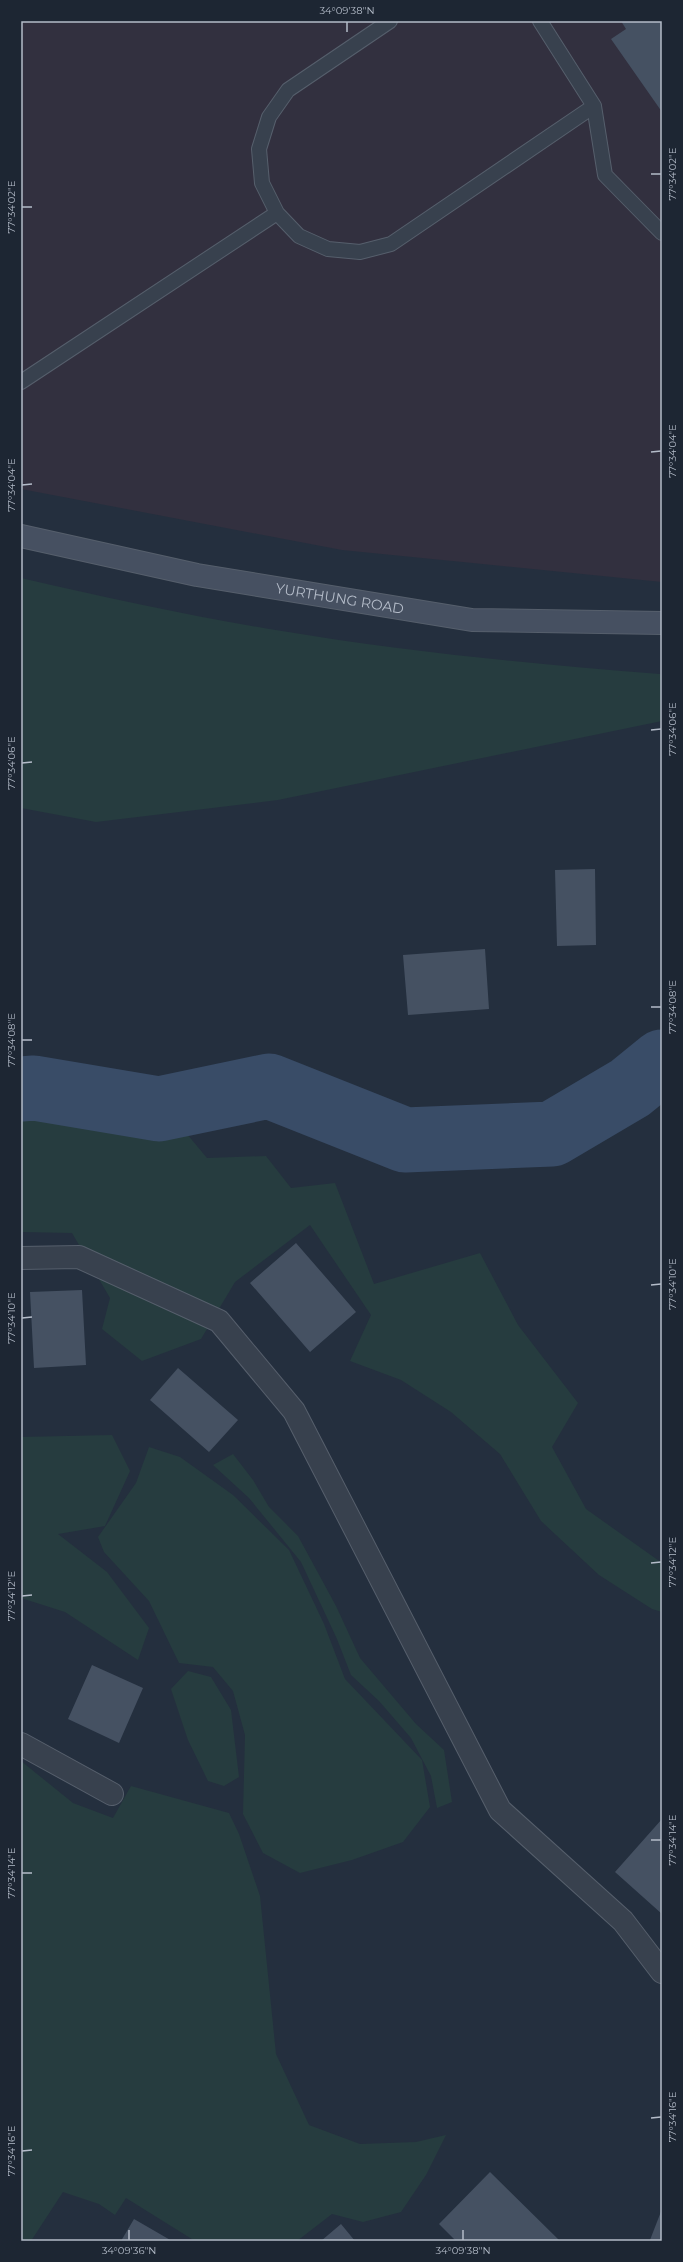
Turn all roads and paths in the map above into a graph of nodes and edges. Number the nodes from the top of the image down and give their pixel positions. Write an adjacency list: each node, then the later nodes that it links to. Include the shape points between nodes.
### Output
1 (390, 21): 4 (lane, via 288,90 269,117 259,149 262,183)
2 (540, 21): 3 (lane)
3 (594, 106): 4 (lane, via 391,244 360,252 328,249 299,236); 5 (lane, via 605,175)
4 (277, 213): 6 (lane)
5 (662, 233)
6 (21, 382)
7 (21, 536): 8 (main road, YURTHUNG ROAD, via 197,575 472,620)
8 (662, 622)
9 (21, 1258): 12 (street, via 79,1257 219,1321 294,1411 500,1810 623,1920)
10 (21, 1744): 11 (street)
11 (112, 1794)
12 (662, 1972)

